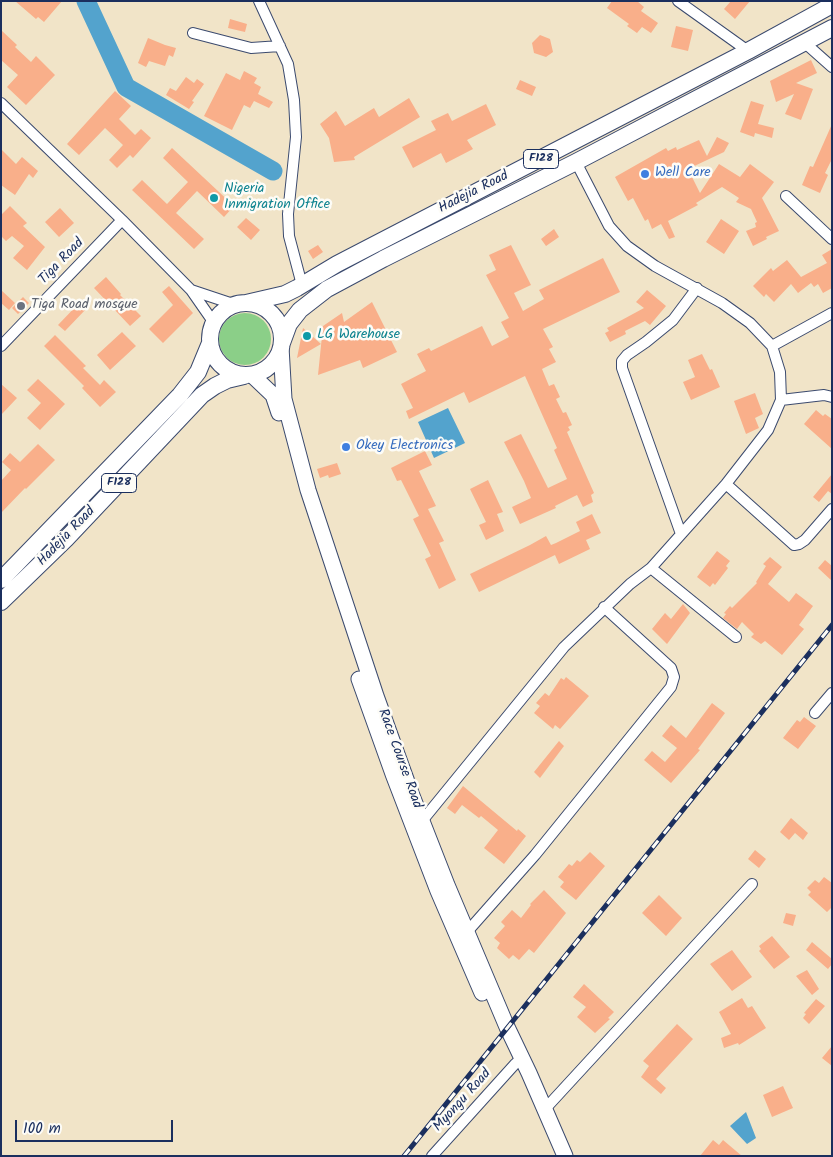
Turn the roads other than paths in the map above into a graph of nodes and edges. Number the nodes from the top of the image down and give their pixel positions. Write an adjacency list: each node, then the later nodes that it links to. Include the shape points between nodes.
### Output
1 (259, 1): 7 (street)
2 (682, 2): 8 (street)
3 (832, 5): 8 (main road, Hadejia Road / F128)
4 (832, 28): 6 (main road, Hadejia Road / F128)
5 (193, 33): 7 (street, via 251,48)
6 (805, 43): 9 (street); 11 (main road, Hadejia Road / F128)
7 (280, 46): 15 (street, via 288,64 294,100 296,137 288,214 293,253)
8 (748, 51): 15 (main road, Hadejia Road / F128)
9 (832, 67)
10 (1, 104): 13 (street)
11 (576, 162): 16 (street, via 609,226 627,246 655,266); 22 (main road, Hadejia Road / F128, via 327,289 300,310)
12 (786, 196): 14 (street)
13 (122, 220): 17 (street); 23 (street, Tiga Road)
14 (832, 239)
15 (302, 285): 18 (main road, Hadejia Road / F128, via 285,294)
16 (696, 288): 24 (street, via 750,323); 30 (street, via 673,320 622,360 622,368)
17 (191, 290): 18 (street); 20 (street)
18 (241, 304): 20 (main road, F128, via 227,309); 22 (main road, via 258,305 268,311 281,331)
19 (832, 313): 24 (street)
20 (214, 323): 21 (main road, F128)
21 (210, 343): 25 (main road, via 221,366 232,373); 32 (main road, Hadejia Road / F128, via 198,372 180,395)
22 (281, 345): 25 (main road, F128, via 272,365); 38 (street, Race Course Road, via 284,399 312,506)
23 (1, 346)
24 (772, 346): 27 (street, via 780,372)
25 (248, 375): 33 (main road, Hadejia Road / F128, via 221,383 202,395 66,539); 41 (street, Race Course Road, via 273,395 371,715 462,949)
26 (832, 397): 27 (street)
27 (781, 400): 28 (street, via 768,430)
28 (726, 484): 29 (street, via 794,545 804,540); 30 (street)
29 (832, 509)
30 (681, 534): 31 (street)
31 (651, 568): 34 (street); 35 (street)
32 (1, 580)
33 (1, 602)
34 (604, 608): 38 (street, via 564,647); 40 (street, via 671,668 674,677 671,688)
35 (736, 637)
36 (832, 693): 37 (street)
37 (815, 713)
38 (422, 821): 40 (street, Race Course Road)
39 (752, 884): 42 (street)
40 (467, 932): 41 (street, Race Course Road)
41 (518, 1061): 42 (street, Race Course Road); 43 (street, Myongu Road); 44 (street, Race Course Road)
42 (545, 1109): 45 (street, Race Course Road)
43 (432, 1156)
44 (555, 1156)
45 (564, 1156)

